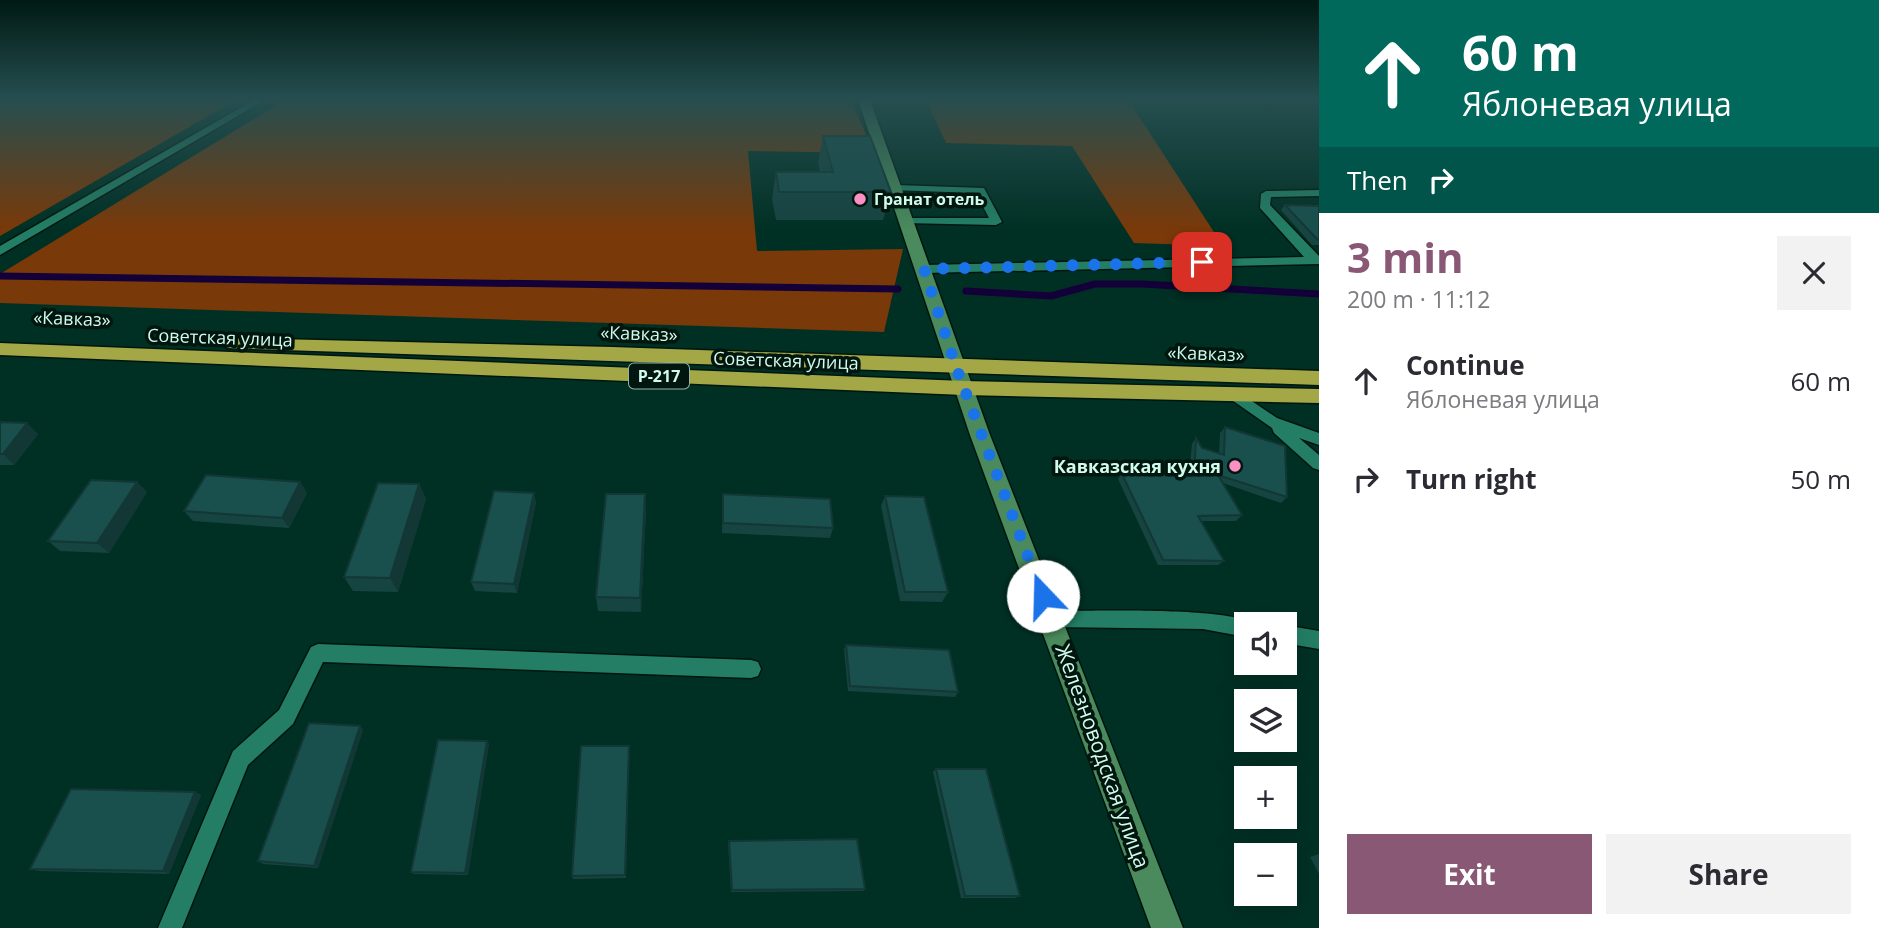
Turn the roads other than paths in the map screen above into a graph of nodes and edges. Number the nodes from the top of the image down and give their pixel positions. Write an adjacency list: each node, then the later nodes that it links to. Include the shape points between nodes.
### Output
1 (186, 143): 6 (lane)
2 (879, 143): 3 (street, Железноводская улица)
3 (895, 188): 5 (street, Железноводская улица); 5 (lane, via 979,190 996,222)
4 (1319, 193): 7 (lane, via 1266,194 1264,206)
5 (907, 221): 8 (street, Железноводская улица)
6 (0, 251)
7 (1316, 260): 8 (lane)
8 (924, 269): 11 (street, Железноводская улица)
9 (0, 337): 11 (highway, «Кавказ» / Р-217, via 612,353)
10 (0, 349): 11 (highway, Советская улица / Р-217)
11 (960, 377): 12 (highway, «Кавказ» / Р-217); 13 (highway, Советская улица / Р-217); 18 (street, Железноводская улица)
12 (1319, 378)
13 (1234, 394): 14 (highway, Советская улица / Р-217); 15 (lane)
14 (1319, 396)
15 (1272, 422): 16 (lane); 17 (lane)
16 (1319, 439)
17 (1319, 464)
18 (1052, 619): 19 (lane, via 1203,621); 24 (street, Железноводская улица)
19 (1234, 626)
20 (1297, 636): 21 (lane)
21 (1319, 640)
22 (751, 669): 23 (lane, via 318,653 286,717 240,758)
23 (170, 928)
24 (1167, 928)

